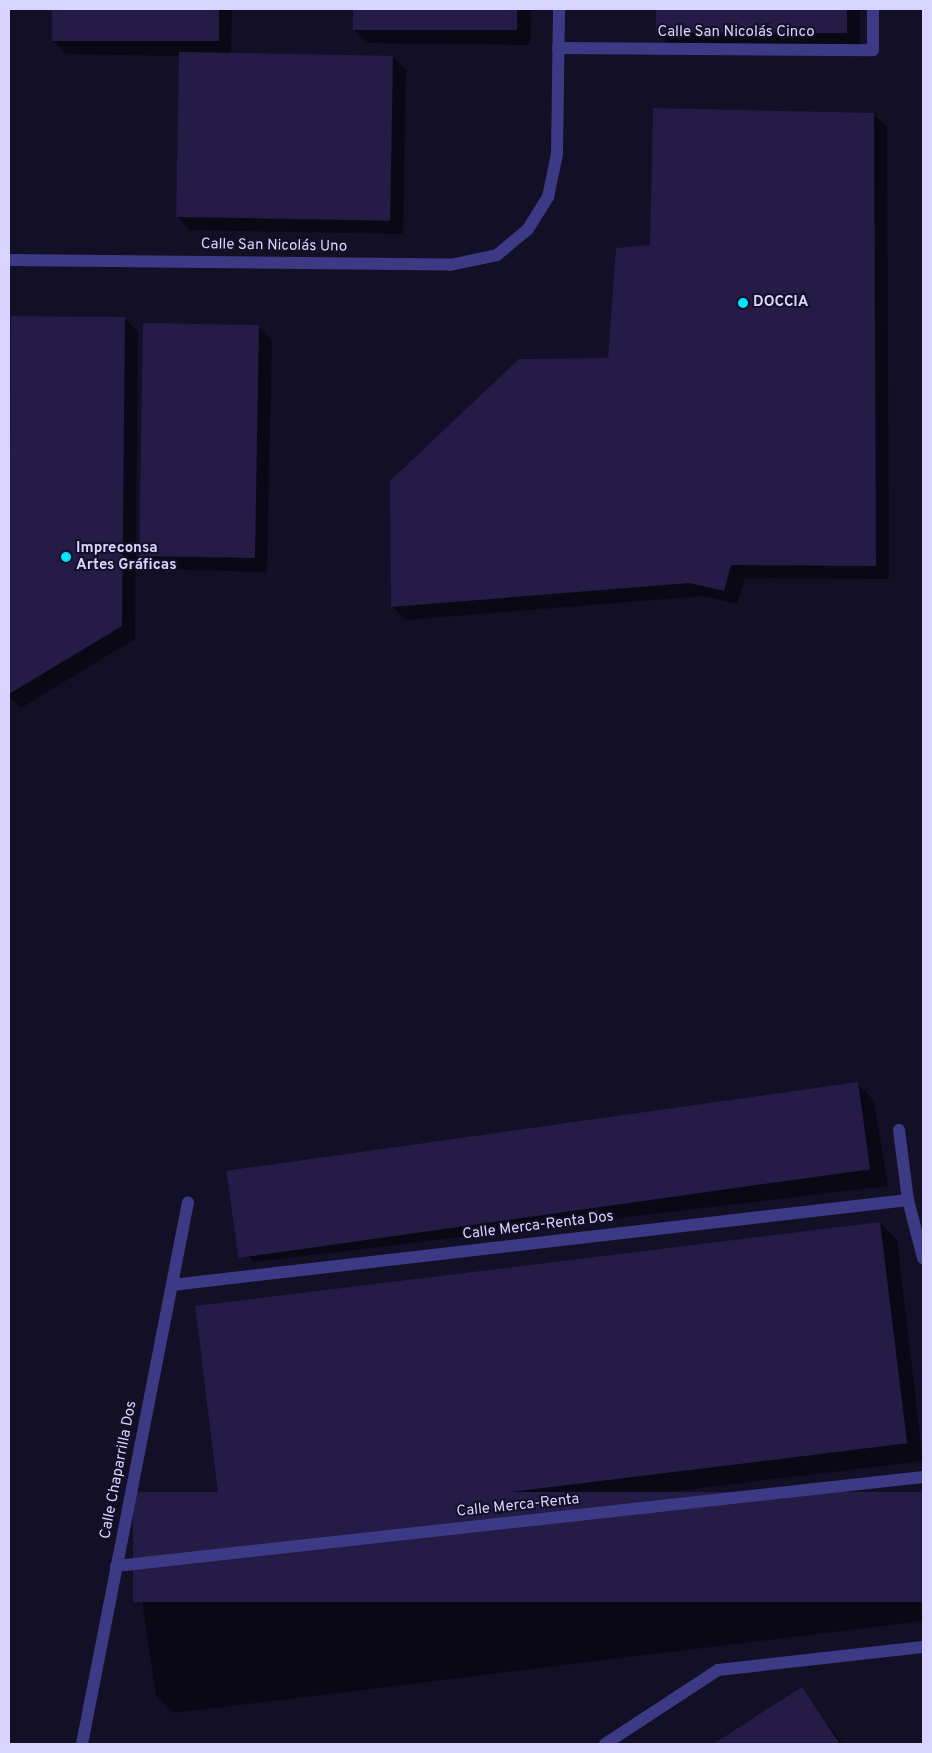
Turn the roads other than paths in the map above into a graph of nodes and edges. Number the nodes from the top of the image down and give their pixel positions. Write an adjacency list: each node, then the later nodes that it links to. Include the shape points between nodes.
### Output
1 (559, 9): 3 (street, Calle San Nicolás Uno)
2 (873, 9): 3 (street, Calle San Nicolás Cinco, via 873,50)
3 (558, 48): 4 (street, Calle San Nicolás Uno, via 557,154 548,197 528,228 497,255 450,265)
4 (9, 260)
5 (900, 1130): 6 (street)
6 (908, 1200): 8 (street); 9 (street, Calle Merca-Renta Dos)
7 (188, 1202): 9 (street, Calle Chaparrilla Dos)
8 (923, 1258)
9 (172, 1284): 11 (street, Calle Chaparrilla Dos)
10 (923, 1478): 11 (street, Calle Merca-Renta)
11 (116, 1566): 13 (street, Calle Chaparrilla Dos)
12 (923, 1647): 14 (street, via 718,1670)
13 (82, 1744)
14 (605, 1744)

